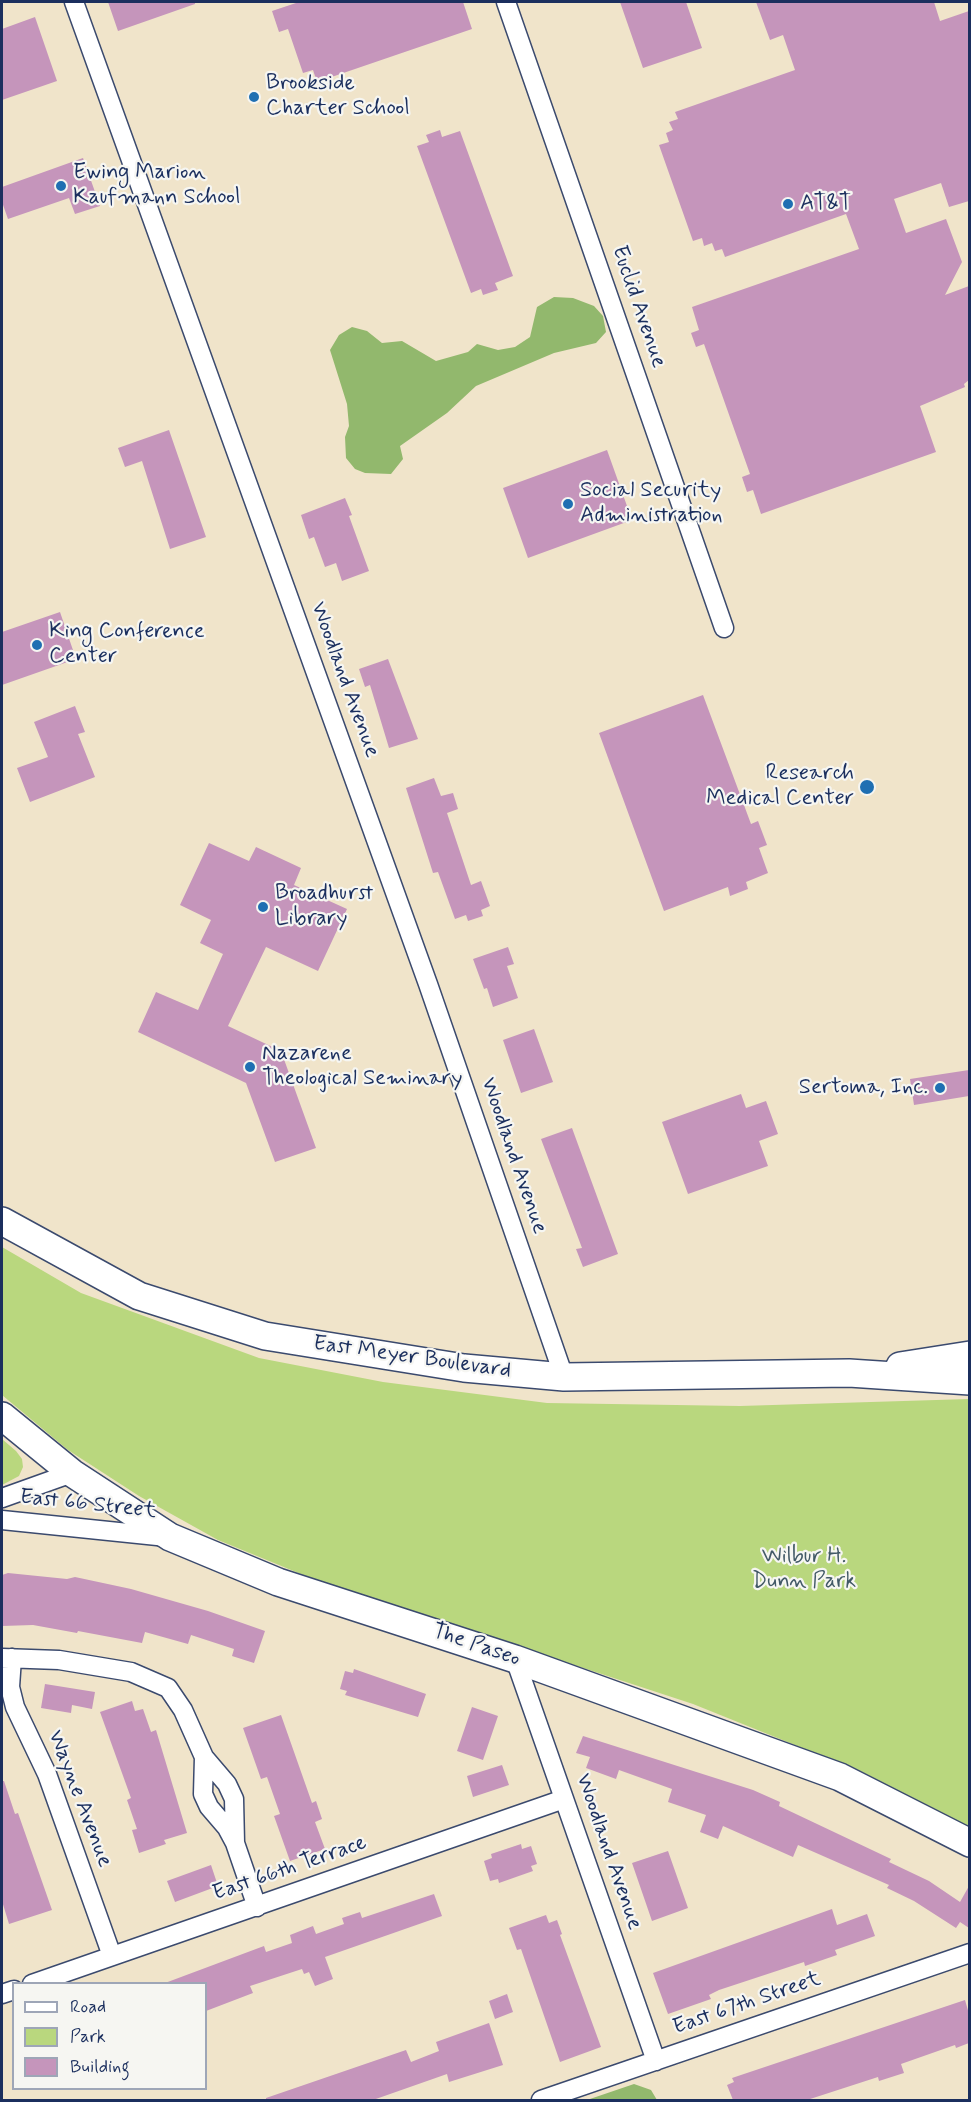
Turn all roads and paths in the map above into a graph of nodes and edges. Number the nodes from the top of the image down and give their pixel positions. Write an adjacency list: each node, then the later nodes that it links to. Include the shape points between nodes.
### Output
1 (74, 2): 7 (street, Woodland Avenue, via 428,984)
2 (506, 2): 3 (street, Euclid Avenue)
3 (724, 628)
4 (2, 1221): 7 (main road, East Meyer Boulevard, via 139,1296 265,1336 464,1368)
5 (969, 1355): 6 (main road, East Meyer Boulevard)
6 (849, 1373): 7 (main road, East Meyer Boulevard); 8 (main road, East Meyer Boulevard)
7 (564, 1377)
8 (969, 1381)
9 (2, 1416): 10 (main road, The Paseo)
10 (72, 1473): 11 (street); 13 (main road, The Paseo)
11 (2, 1498)
12 (2, 1520): 13 (street, East 66 Street)
13 (170, 1538): 15 (main road, The Paseo, via 278,1582)
14 (7, 1658): 16 (street, via 59,1660 131,1672 153,1680 168,1688 183,1710); 22 (street, Wayne Avenue, via 15,1707 47,1774)
15 (514, 1659): 17 (street, Woodland Avenue); 19 (main road, The Paseo, via 840,1777)
16 (204, 1757): 18 (street, via 227,1784 234,1799); 18 (street, via 203,1794)
17 (564, 1799): 20 (street, East 66th Terrace); 24 (street, Woodland Avenue)
18 (235, 1843): 20 (street)
19 (969, 1843)
20 (257, 1906): 22 (street, East 66th Terrace)
21 (969, 1953): 24 (street, East 67th Street)
22 (112, 1956): 23 (street, East 66th Terrace)
23 (35, 1982)
24 (656, 2061): 25 (street, East 67th Street)
25 (541, 2100)

